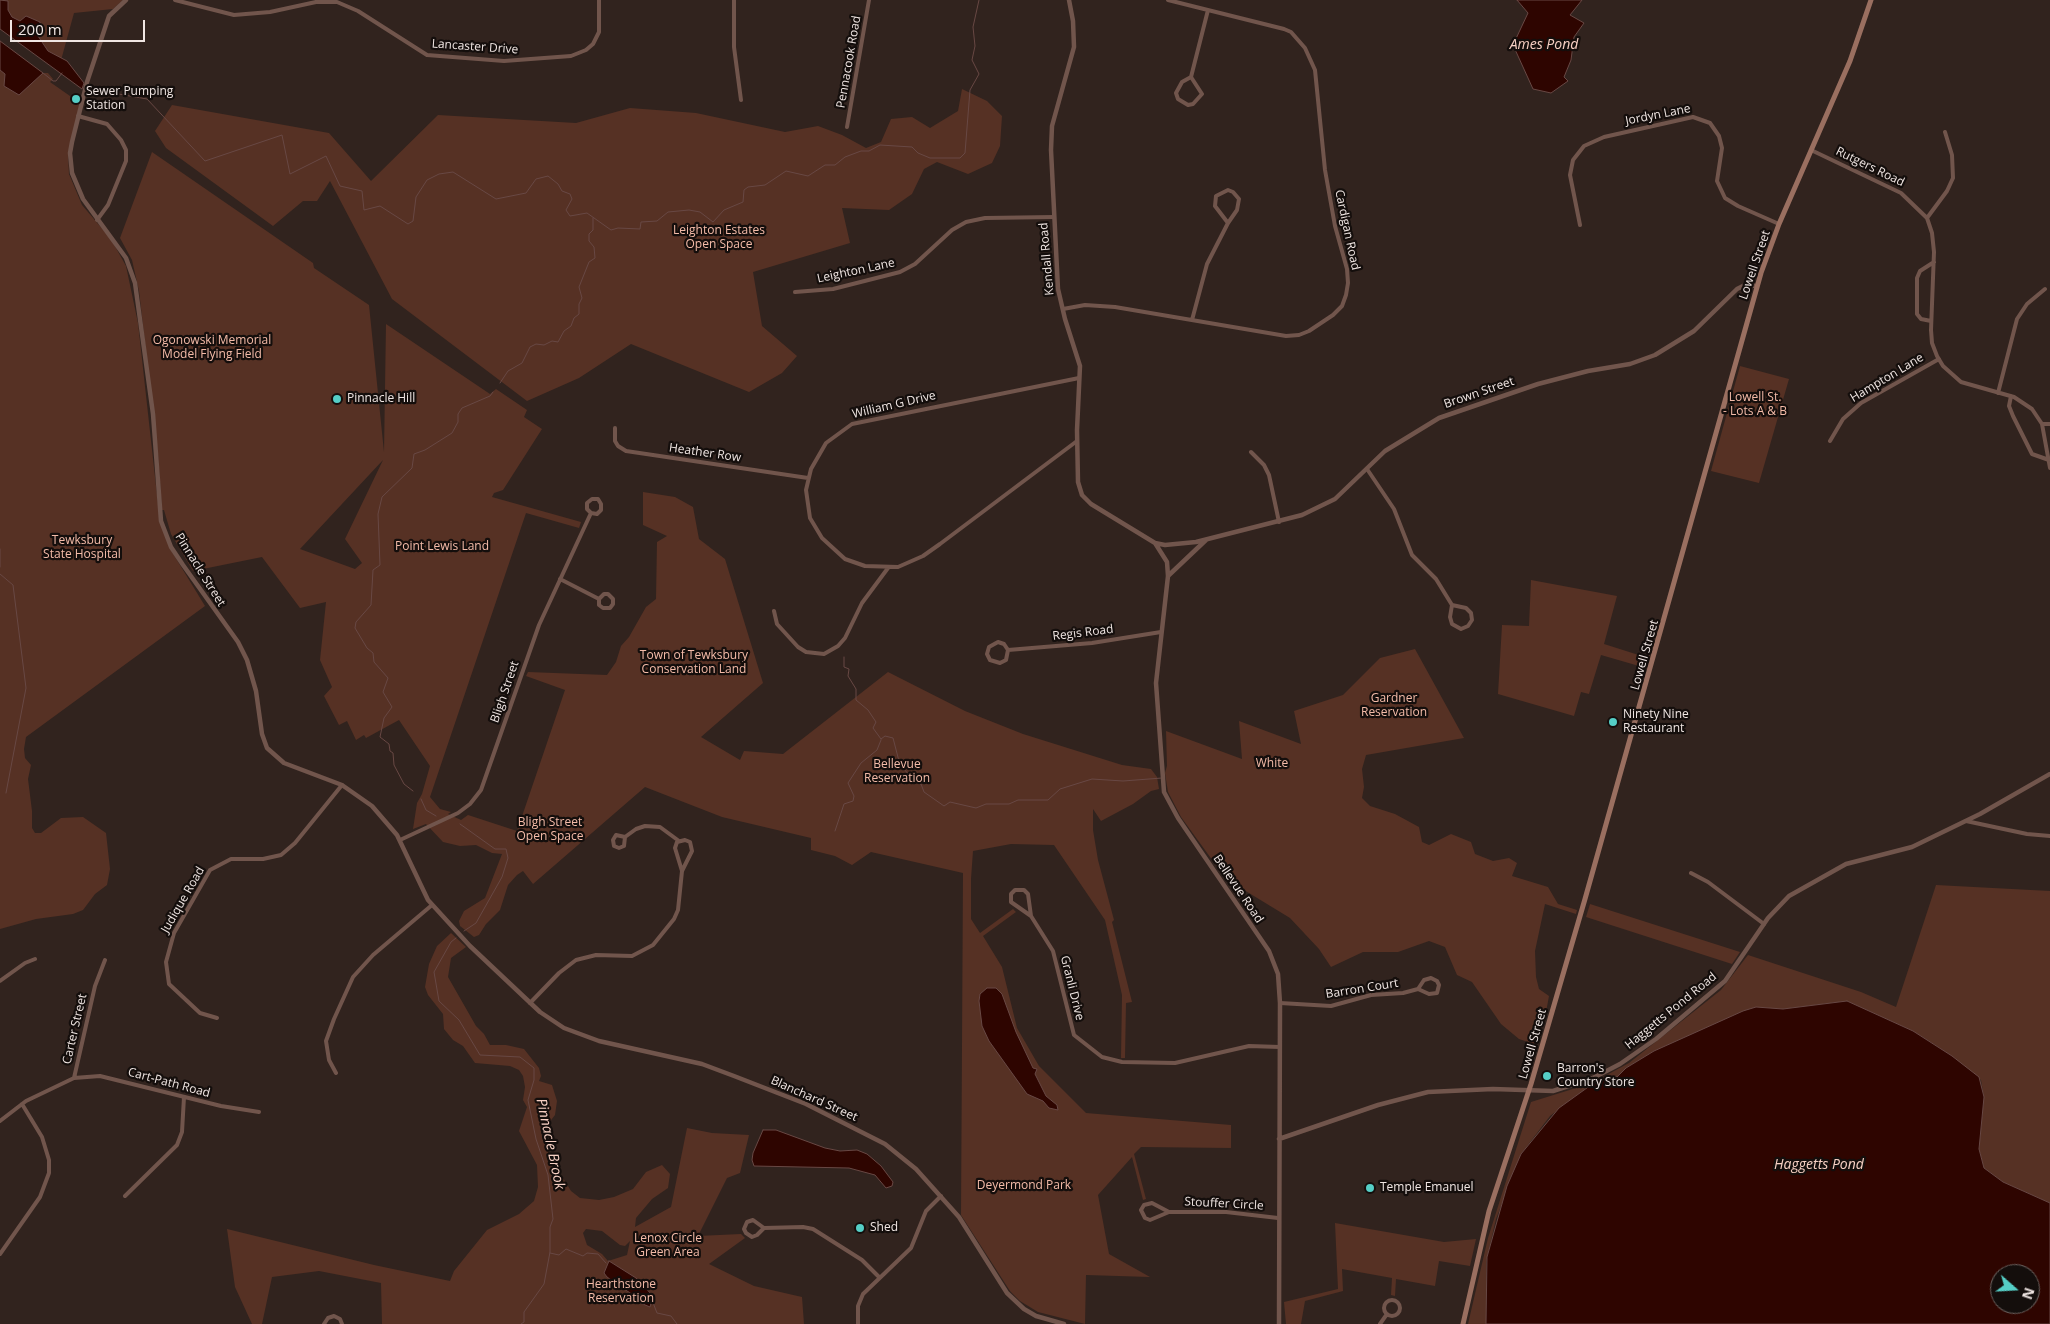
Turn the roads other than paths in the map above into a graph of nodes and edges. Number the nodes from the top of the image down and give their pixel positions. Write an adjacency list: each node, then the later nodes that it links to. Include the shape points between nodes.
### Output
1 (126, 0): 13 (street, Pinnacle Street, via 105,24)
2 (175, 0): 9 (street, Lancaster Drive, via 234,15)
3 (599, 0): 9 (street, Lancaster Drive, via 599,32 586,50 571,56 504,61 427,54)
4 (734, 0): 12 (street, via 734,47)
5 (870, 0): 14 (street, Pennacook Road)
6 (1069, 0): 17 (street, Kendall Road, via 1074,47 1051,134)
7 (1168, 0): 10 (street, Cardigan Road)
8 (1871, 0): 16 (main road, Lowell Street, via 1850,61)
9 (338, 1)
10 (1208, 10): 11 (street); 28 (street, Cardigan Road, via 1284,29 1298,39 1310,57 1315,70 1330,202 1348,283 1342,306 1299,335 1286,336)
11 (1192, 77): 11 (street, via 1202,94 1188,104 1178,99 1176,93 1182,82)
12 (741, 100)
13 (78, 116): 19 (street, Pinnacle Street, via 70,154 71,168 83,199); 19 (street, via 107,124 126,150 126,161 108,204)
14 (847, 127)
15 (1945, 132): 18 (street, via 1952,155 1953,178 1948,191)
16 (1811, 150): 18 (street, Rutgers Road, via 1901,193); 22 (main road, Lowell Street)
17 (1054, 217): 26 (street, Leighton Lane, via 985,218 966,222 952,230 915,264 900,272 833,289); 27 (street, Kendall Road, via 1058,289)
18 (1926, 218): 23 (street, Rutgers Road, via 1932,233)
19 (97, 220): 58 (street, Pinnacle Street, via 119,246 135,283 153,414 164,531 187,572 238,642 247,660 267,748 291,767)
20 (1228, 222): 20 (street, via 1215,206 1216,196 1228,190 1234,192 1238,199 1237,210); 28 (street, via 1207,264)
21 (1580, 224): 22 (street, Jordyn Lane, via 1570,179 1573,160 1584,146 1604,137 1690,117 1710,123 1719,136 1722,148 1717,181 1725,198)
22 (1779, 224): 24 (main road, Lowell Street)
23 (1934, 262): 29 (street, Rutgers Road); 29 (street, via 1920,271 1917,278 1916,314)
24 (1757, 286): 41 (street, Brown Street, via 1745,285 1737,289 1694,331 1656,355 1630,364 1538,384 1438,418 1390,448); 80 (main road, Lowell Street, via 1641,705)
25 (2045, 289): 32 (street, via 2027,304 2017,319)
26 (795, 292)
27 (1063, 309): 28 (street, Cardigan Road, via 1096,305); 31 (street, Kendall Road, via 1078,357)
28 (1192, 320)
29 (1931, 321): 30 (street, Rutgers Road, via 1932,343)
30 (1939, 359): 32 (street, Rutgers Road, via 1961,382); 37 (street, Hampton Lane, via 1861,403 1843,419)
31 (1079, 378): 38 (street, Kendall Road); 43 (street, William G Drive, via 852,424 826,443 816,456)
32 (1998, 393): 33 (street, Rutgers Road)
33 (2011, 396): 34 (street, Rutgers Road, via 2032,408); 40 (street, via 2009,406 2032,454)
34 (2042, 424): 35 (street); 40 (street, Rutgers Road)
35 (2050, 424)
36 (615, 428): 43 (street, Heather Row, via 615,441 626,451)
37 (1830, 440)
38 (1077, 441): 44 (street, Kendall Road, via 1079,488 1082,495); 49 (street, William G Drive, via 922,556 898,568)
39 (1251, 452): 46 (street, via 1269,475)
40 (2049, 460): 42 (street, Rutgers Road)
41 (1367, 468): 46 (street, Brown Street, via 1335,499); 53 (street, via 1394,509 1412,555 1436,579)
42 (2050, 468)
43 (808, 478): 49 (street, William G Drive, via 806,490 810,518 822,538 844,559 865,566)
44 (1098, 508): 48 (street, Bellevue Road)
45 (591, 513): 45 (street, Bligh Street, via 597,514 601,510 602,504 598,499 587,503); 51 (street, Bligh Street)
46 (1279, 522): 47 (street, Brown Street)
47 (1207, 539): 48 (street, Brown Street, via 1178,545); 50 (street)
48 (1155, 543): 50 (street, Bellevue Road, via 1167,562)
49 (888, 568): 54 (street, via 862,603 845,638 824,654 806,652 798,647 777,624)
50 (1168, 576): 55 (street, Bellevue Road)
51 (560, 579): 52 (street); 62 (street, Bligh Street, via 538,625 476,797 458,813)
52 (599, 598)
53 (1452, 605): 53 (street, via 1469,610 1472,620 1468,626 1458,628 1452,624)
54 (774, 610)
55 (1160, 632): 56 (street, Regis Road, via 1092,644); 75 (street, Bellevue Road, via 1156,683 1164,792 1178,818 1269,951 1278,974)
56 (1008, 650): 56 (street, Regis Road, via 1008,657 1000,663 990,660 987,654 994,643 1001,643)
57 (2050, 774): 59 (street, Haggetts Pond Road)
58 (342, 785): 62 (street, Pinnacle Street, via 372,806); 76 (street, Judique Road, via 295,843 281,855 263,859 231,859 210,870 174,933 166,962 169,984 200,1013)
59 (1966, 821): 60 (street); 68 (street, Haggetts Pond Road, via 1907,849 1839,867 1789,896)
60 (2050, 836)
61 (625, 837): 63 (street, via 638,828 655,826)
62 (400, 840): 66 (street, Pinnacle Street)
63 (679, 841): 64 (street, via 674,851); 64 (street, via 688,840 692,848)
64 (682, 871): 74 (street, via 677,913 653,945 632,956 596,955 576,960)
65 (1691, 873): 68 (street)
66 (432, 905): 71 (street, Pinnacle Street); 78 (street, via 364,963 353,977 327,1035 329,1060)
67 (1031, 916): 67 (street, Granli Drive, via 1011,902 1011,894 1015,890 1024,890 1028,894); 77 (street, Granli Drive, via 1050,943 1056,959 1074,1035 1102,1057 1122,1062 1175,1063 1249,1046)
68 (1764, 924): 80 (street, Haggetts Pond Road, via 1725,982 1656,1039 1593,1078 1553,1091)
69 (35, 959): 72 (street)
70 (105, 960): 79 (street, Carter Street, via 95,986)
71 (500, 974): 74 (street, Blanchard Street)
72 (0, 981)
73 (1418, 990): 73 (street, Barron Court, via 1436,993 1440,985 1431,978 1424,980); 75 (street, Barron Court, via 1371,995 1331,1006)
74 (530, 1003): 87 (street, Blanchard Street, via 564,1028 599,1041 702,1064 827,1113 885,1144 916,1169)
75 (1280, 1003): 77 (street, Bellevue Road)
76 (217, 1018)
77 (1280, 1047): 85 (street, Bellevue Road)
78 (336, 1073)
79 (74, 1078): 81 (street, Cart-Path Road, via 100,1076); 82 (street, Carter Street)
80 (1529, 1090): 85 (street, Haggetts Pond Road, via 1428,1092); 100 (main road, Lowell Street, via 1484,1230)
81 (184, 1097): 83 (street, Cart-Path Road); 86 (street, via 180,1139)
82 (22, 1104): 84 (street, Carter Street); 91 (street, via 42,1137 49,1173 40,1197)
83 (260, 1112)
84 (0, 1121)
85 (1279, 1139): 89 (street, Bellevue Road)
86 (125, 1196)
87 (941, 1196): 92 (street, via 926,1211 911,1248); 97 (street, Blanchard Street, via 967,1228 1006,1293 1024,1310)
88 (1170, 1212): 88 (street, Stouffer Circle, via 1150,1220 1145,1218 1142,1210 1146,1204 1152,1203); 89 (street, Stouffer Circle, via 1226,1212)
89 (1278, 1218): 98 (street, Bellevue Road)
90 (764, 1228): 90 (street, via 752,1237 744,1228 752,1220); 92 (street, via 816,1230 862,1260)
91 (0, 1254)
92 (879, 1277): 96 (street, via 861,1298 857,1310)
93 (1387, 1314): 93 (street, via 1392,1316 1398,1312 1400,1307 1395,1300 1386,1302); 99 (street)
94 (324, 1324): 95 (street, via 334,1316)
95 (342, 1324)
96 (858, 1324)
97 (1064, 1324)
98 (1279, 1324)
99 (1380, 1324)
100 (1463, 1324)

